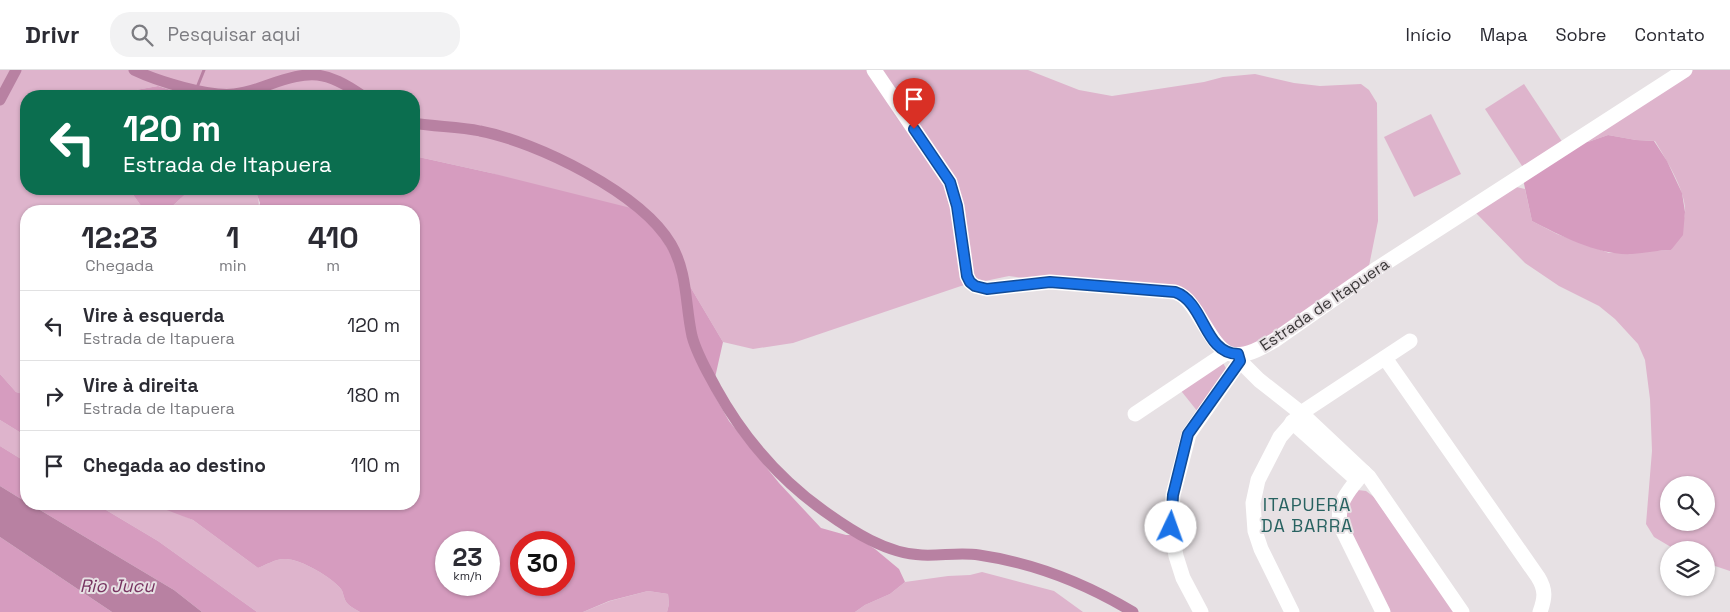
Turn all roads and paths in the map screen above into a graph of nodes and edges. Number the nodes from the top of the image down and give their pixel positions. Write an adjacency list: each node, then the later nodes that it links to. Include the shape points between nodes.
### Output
1 (874, 70): 4 (street, via 950,182 957,206 967,276 975,286 987,289 1050,282 1175,292 1188,301 1216,344)
2 (1685, 70): 4 (street, Estrada de Itapuera, via 1378,268 1275,340)
3 (1410, 341): 5 (street)
4 (1235, 356): 6 (street, Estrada de Itapuera); 7 (street); 9 (street, via 1188,434 1173,495 1171,527 1176,556)
5 (1385, 358): 7 (street); 13 (street, via 1538,577 1545,590)
6 (1135, 414)
7 (1296, 418): 8 (street); 10 (street, via 1274,446 1258,480 1253,512 1261,548)
8 (1361, 476): 11 (street, via 1341,504 1340,525); 12 (street)
9 (1201, 612)
10 (1292, 612)
11 (1383, 612)
12 (1462, 612)
13 (1540, 612)

